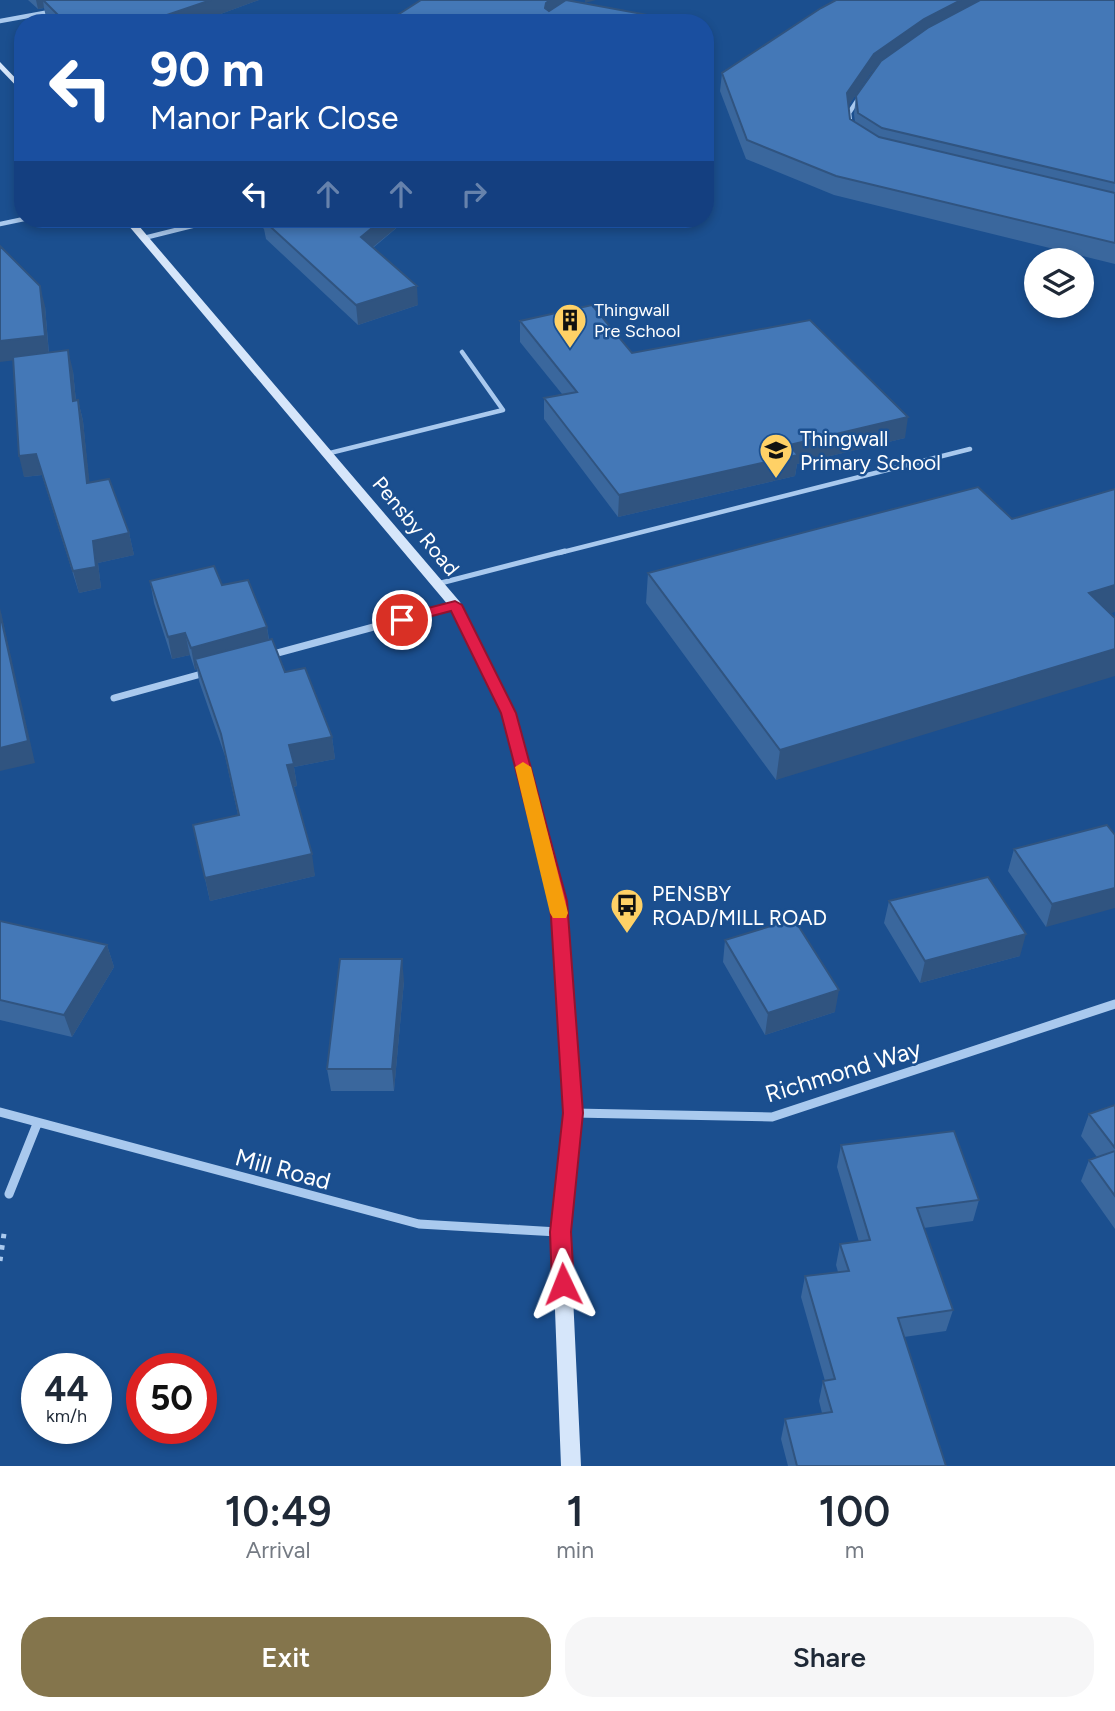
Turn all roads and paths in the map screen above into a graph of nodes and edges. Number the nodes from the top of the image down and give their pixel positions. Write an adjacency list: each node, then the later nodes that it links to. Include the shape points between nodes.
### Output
1 (61, 9): 2 (street)
2 (36, 14)
3 (0, 64): 4 (main road)
4 (14, 80)
5 (862, 94): 6 (street, via 849,113)
6 (850, 124)
7 (136, 228): 9 (main road, Pensby Road)
8 (184, 228): 9 (street)
9 (144, 238): 12 (main road, Pensby Road)
10 (462, 352): 12 (lane, via 503,410)
11 (970, 449): 13 (lane)
12 (326, 454): 13 (main road, Pensby Road)
13 (437, 583): 14 (main road, Pensby Road)
14 (455, 605): 15 (street); 20 (main road, Pensby Road, via 508,713 558,901)
15 (258, 659)
16 (219, 669): 17 (street)
17 (114, 698)
18 (1115, 1004): 20 (street, Richmond Way, via 772,1117)
19 (0, 1112): 21 (street, Mill Road)
20 (573, 1113): 23 (main road, Pensby Road)
21 (37, 1124): 22 (street); 23 (street, Mill Road, via 419,1224)
22 (9, 1194)
23 (561, 1232): 24 (main road, Pensby Road)
24 (571, 1466)

